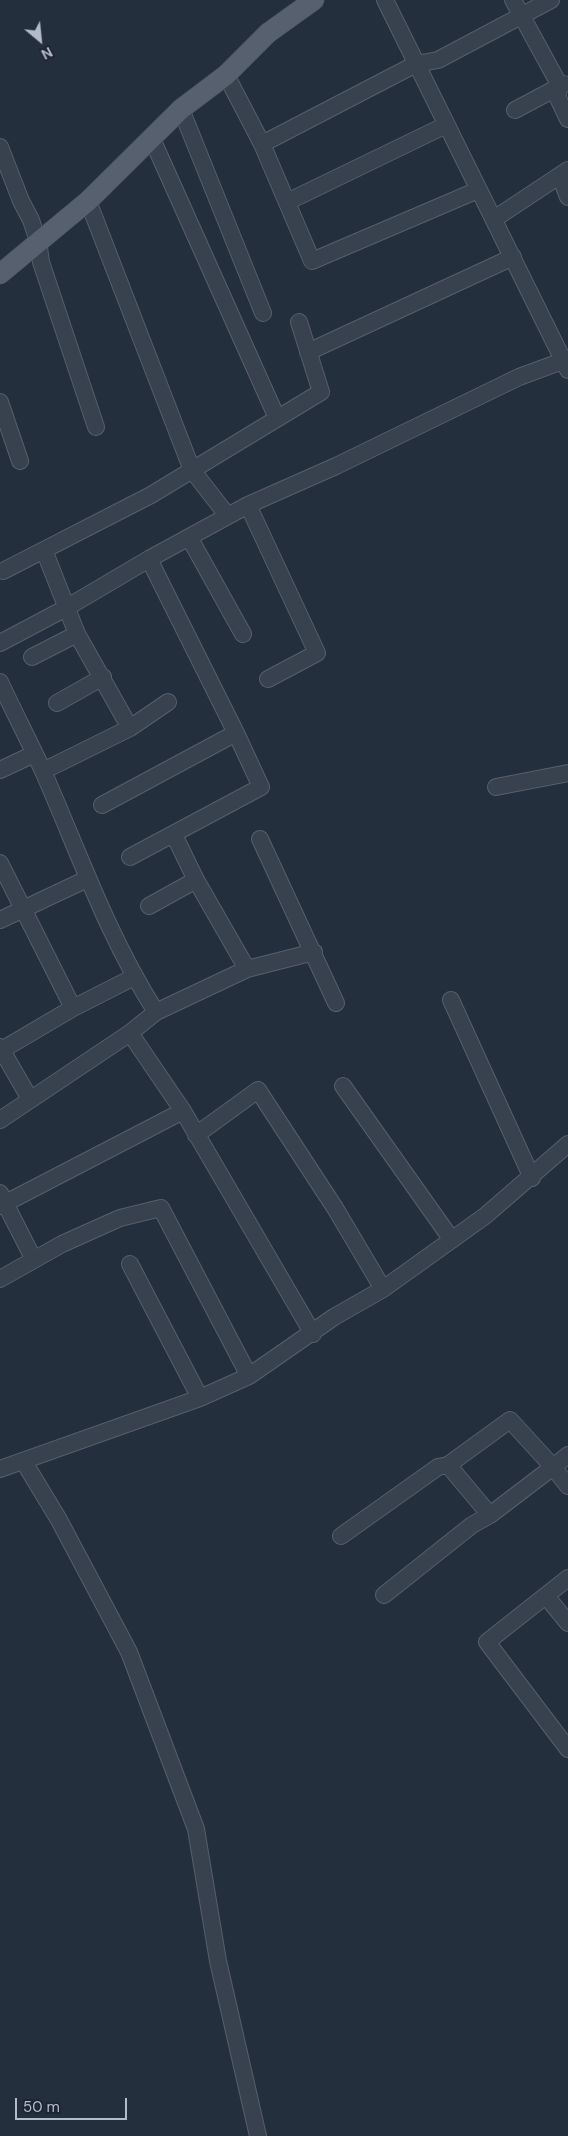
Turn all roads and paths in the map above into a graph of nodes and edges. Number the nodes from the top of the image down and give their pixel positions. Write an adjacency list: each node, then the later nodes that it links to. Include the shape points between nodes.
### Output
1 (314, 0): 7 (main road, via 268,33)
2 (385, 0): 6 (street)
3 (513, 0): 5 (street)
4 (551, 0): 5 (street)
5 (523, 15): 6 (street, via 438,60); 8 (street)
6 (416, 64): 12 (street); 14 (street)
7 (226, 75): 9 (main road); 14 (street)
8 (564, 84): 10 (street); 11 (street, via 557,96)
9 (181, 109): 13 (main road); 25 (street)
10 (515, 110)
11 (568, 119)
12 (446, 126): 17 (street); 20 (street)
13 (152, 139): 19 (main road); 30 (street)
14 (262, 144): 20 (street)
15 (0, 147): 22 (street)
16 (564, 173): 18 (street); 21 (street)
17 (478, 190): 20 (street, via 312,260); 21 (street)
18 (568, 197)
19 (88, 201): 22 (main road); 33 (street)
20 (287, 202)
21 (494, 219): 23 (street)
22 (38, 241): 24 (main road); 31 (street, via 41,262)
23 (513, 258): 27 (street); 28 (street)
24 (0, 274)
25 (263, 312)
26 (299, 322): 27 (street)
27 (308, 352): 30 (street, via 321,392)
28 (566, 364): 34 (street, via 519,377)
29 (0, 402): 32 (street)
30 (277, 418): 33 (street)
31 (96, 428)
32 (20, 460)
33 (192, 470): 35 (street); 37 (street)
34 (248, 505): 35 (street); 46 (street, via 317,653)
35 (228, 515): 36 (street)
36 (189, 537): 38 (street); 42 (street)
37 (44, 550): 39 (street); 40 (street)
38 (149, 559): 40 (street); 51 (street)
39 (3, 571)
40 (66, 608): 41 (street); 43 (street)
41 (77, 634): 44 (street); 45 (street)
42 (243, 634)
43 (0, 643)
44 (32, 657)
45 (103, 677): 49 (street); 50 (street)
46 (268, 679)
47 (0, 682): 52 (street)
48 (168, 702): 50 (street)
49 (57, 703)
50 (130, 728): 54 (street)
51 (236, 733): 57 (street); 58 (street, via 261,787)
52 (34, 754): 53 (street); 54 (street)
53 (0, 770)
54 (42, 771): 62 (street)
55 (568, 774): 56 (street)
56 (496, 787)
57 (102, 805)
58 (174, 835): 60 (street); 63 (street)
59 (260, 839): 67 (street)
60 (130, 857)
61 (0, 863): 65 (street)
62 (87, 879): 65 (street); 69 (street)
63 (196, 880): 64 (street); 68 (street)
64 (149, 906)
65 (23, 910): 66 (street); 72 (street)
66 (0, 920)
67 (314, 952): 68 (street); 71 (street)
68 (247, 969): 73 (street)
69 (134, 977): 72 (street); 73 (street)
70 (451, 1000): 82 (street)
71 (336, 1003)
72 (73, 1008): 75 (street)
73 (156, 1012): 74 (street)
74 (130, 1033): 77 (street); 78 (street)
75 (1, 1049): 77 (street)
76 (343, 1086): 84 (street)
77 (30, 1099): 79 (street)
78 (183, 1111): 80 (street); 83 (street)
79 (0, 1120)
80 (196, 1135): 88 (street, via 258,1090 335,1208); 89 (street)
81 (568, 1144): 82 (street)
82 (532, 1178): 84 (street)
83 (2, 1201): 85 (street)
84 (452, 1240): 88 (street)
85 (34, 1260): 87 (street); 90 (street, via 120,1218 161,1208)
86 (130, 1264): 91 (street)
87 (0, 1279)
88 (382, 1289): 89 (street, via 334,1317)
89 (313, 1334): 90 (street)
90 (249, 1376): 91 (street)
91 (200, 1398): 93 (street)
92 (568, 1455): 95 (street)
93 (24, 1462): 96 (street); 105 (street, via 59,1520 129,1652 196,1829 218,1961)
94 (448, 1465): 95 (street, via 510,1420); 98 (street); 99 (street, via 438,1467)
95 (553, 1467): 97 (street); 98 (street)
96 (0, 1469)
97 (568, 1486)
98 (490, 1515): 101 (street, via 472,1525)
99 (341, 1536)
100 (568, 1578): 102 (street)
101 (384, 1595)
102 (546, 1596): 103 (street); 104 (street, via 487,1642)
103 (568, 1623)
104 (568, 1749)
105 (258, 2136)

